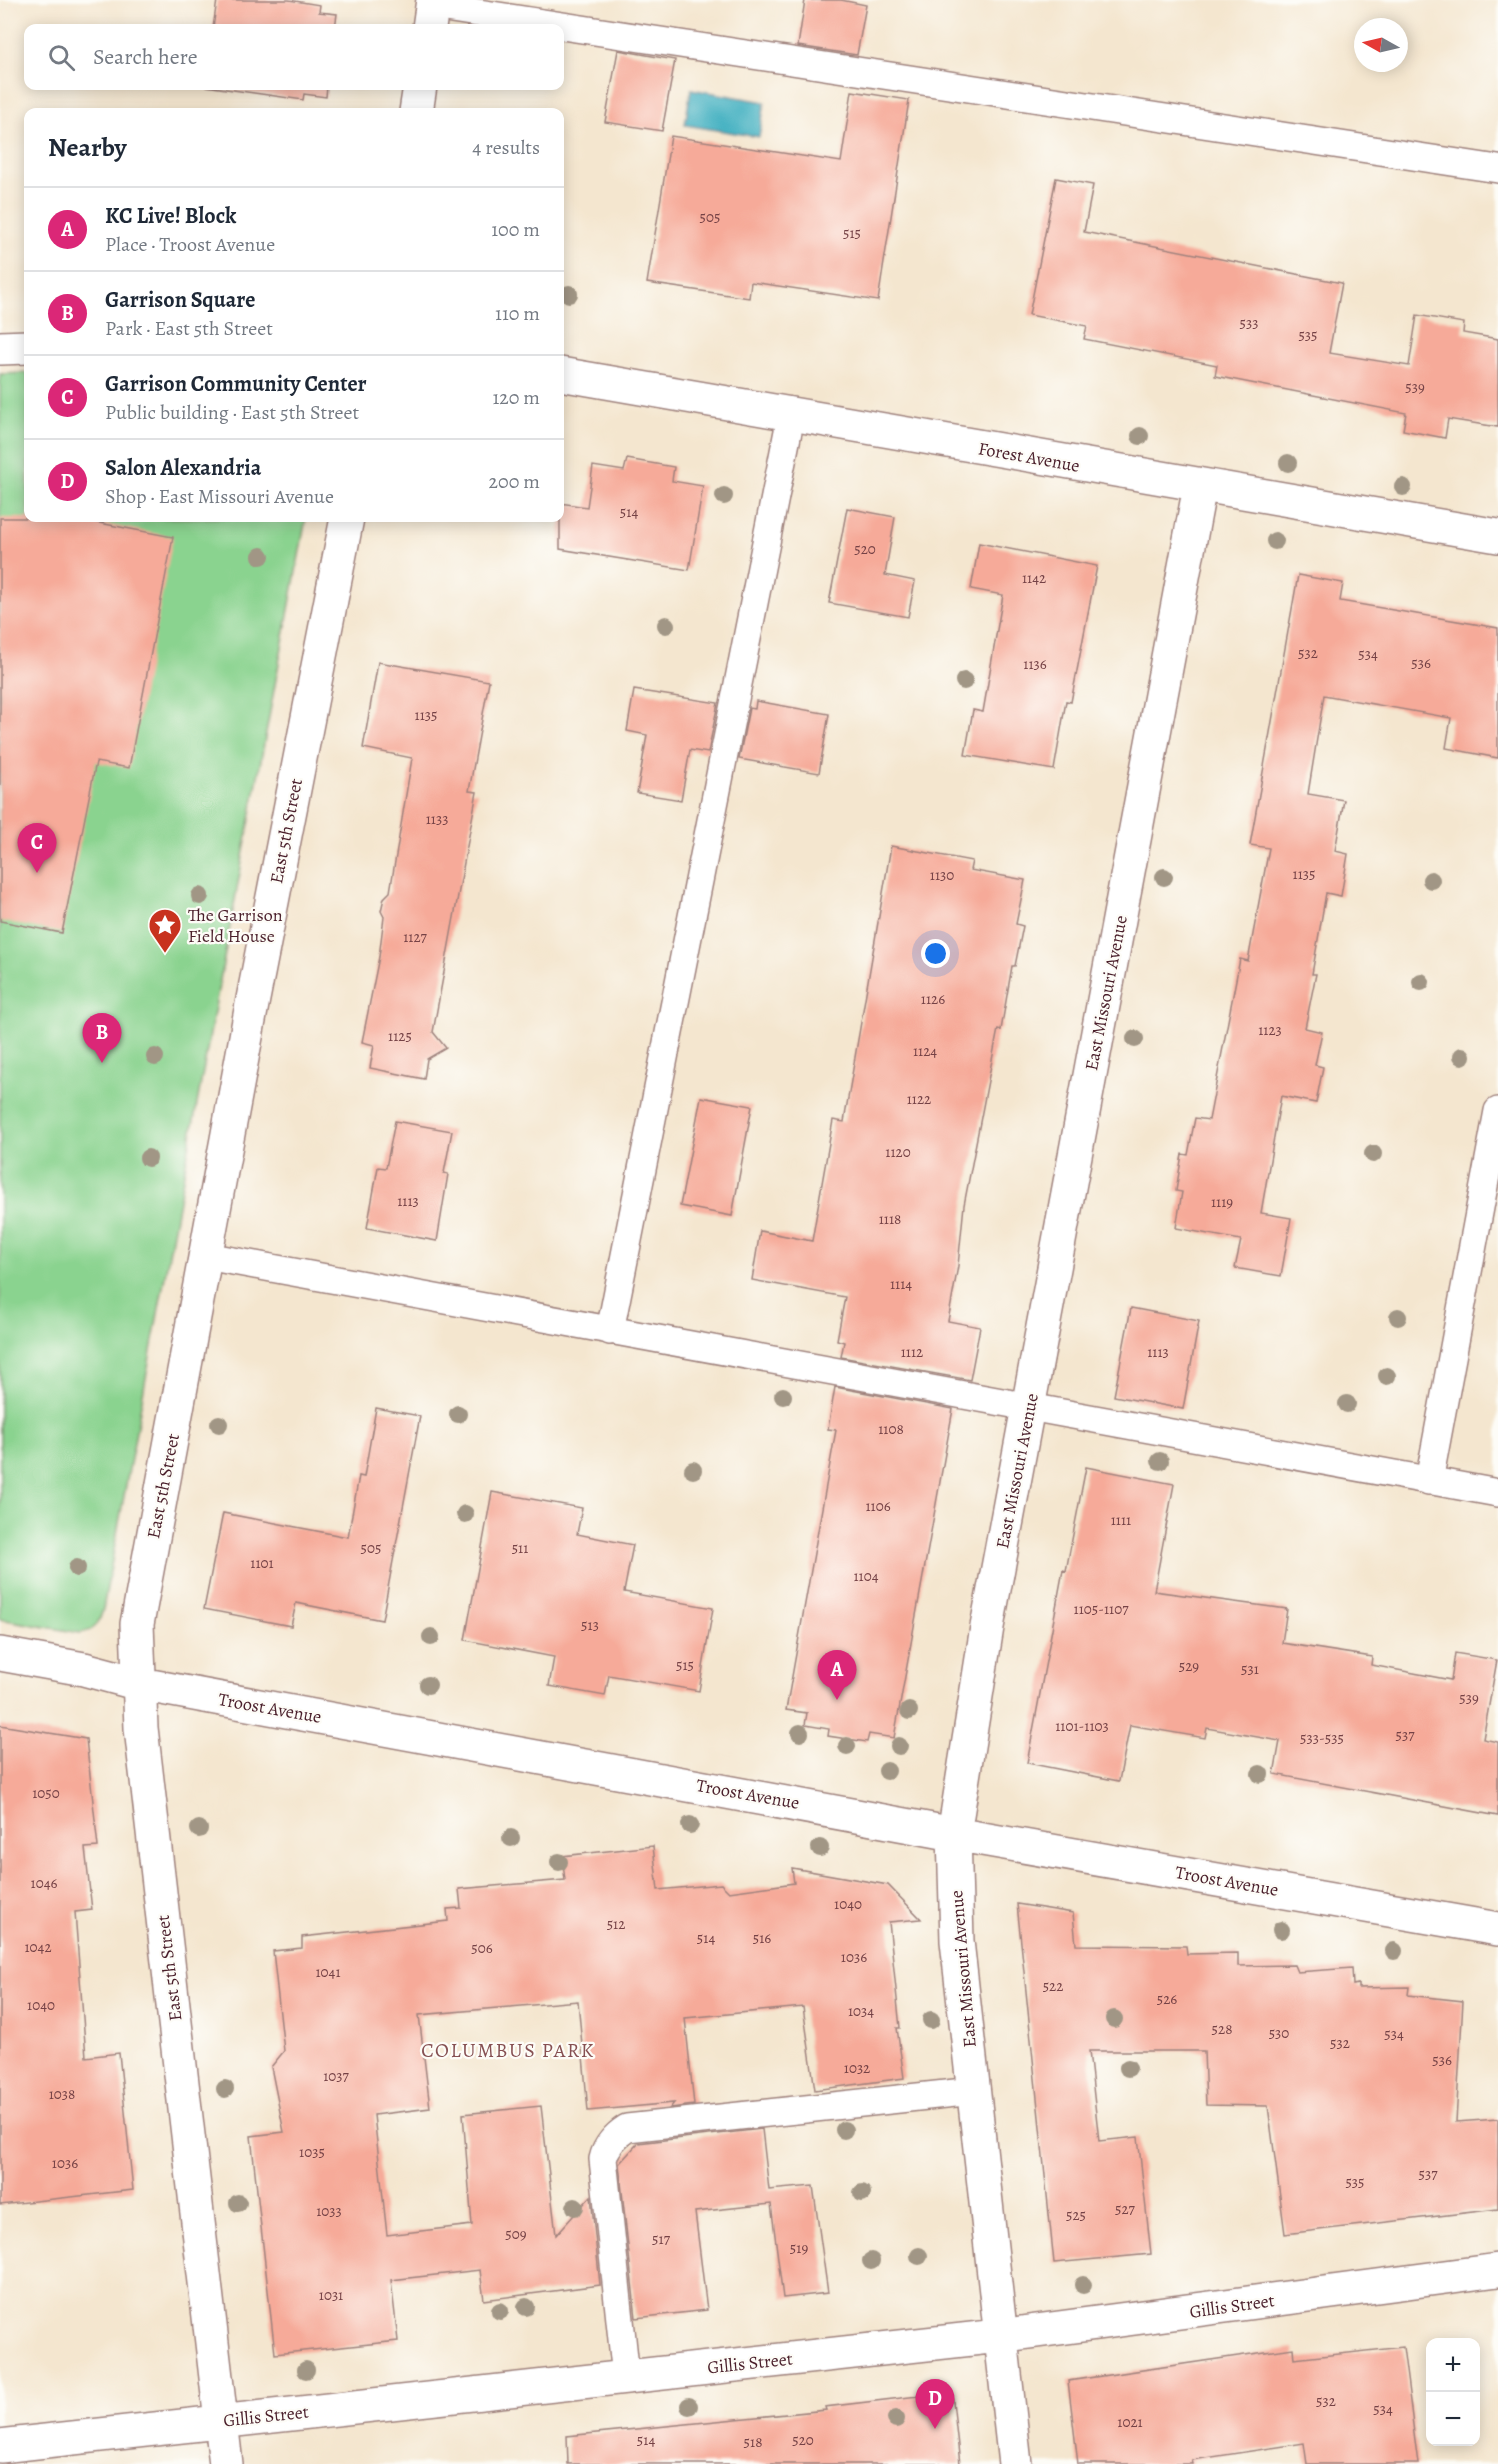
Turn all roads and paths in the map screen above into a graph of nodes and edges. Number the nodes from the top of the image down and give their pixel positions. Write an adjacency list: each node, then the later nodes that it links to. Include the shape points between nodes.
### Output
1 (431, 12): 2 (lane)
2 (513, 24)
3 (564, 32): 6 (lane)
4 (419, 90): 5 (street)
5 (417, 108)
6 (1498, 169)
7 (24, 347): 8 (street)
8 (0, 348)
9 (564, 376): 10 (street, Forest Avenue)
10 (791, 416): 11 (street, Forest Avenue); 16 (lane)
11 (1200, 486): 13 (street, Forest Avenue); 17 (street, East Missouri Avenue)
12 (346, 522): 15 (street, East 5th Street)
13 (1498, 536)
14 (1498, 1111): 18 (lane)
15 (206, 1256): 16 (lane); 21 (street, East 5th Street, via 137,1624)
16 (610, 1331): 17 (lane)
17 (1029, 1408): 18 (lane); 22 (street, East Missouri Avenue, via 987,1627)
18 (1429, 1481): 19 (lane)
19 (1498, 1493)
20 (0, 1654): 21 (street, Troost Avenue)
21 (140, 1684): 22 (street, Troost Avenue); 28 (street, East 5th Street, via 145,1762)
22 (954, 1834): 23 (street, Troost Avenue); 24 (street, East Missouri Avenue, via 957,1941)
23 (1498, 1929)
24 (974, 2091): 26 (street, East Missouri Avenue); 27 (lane, via 627,2128 619,2133 603,2158)
25 (1498, 2270): 26 (street, Gillis Street)
26 (999, 2336): 27 (street, Gillis Street); 31 (street, East Missouri Avenue)
27 (626, 2377): 28 (street, Gillis Street)
28 (222, 2421): 29 (street, Gillis Street); 30 (street, East 5th Street)
29 (0, 2446)
30 (226, 2464)
31 (1015, 2464)

